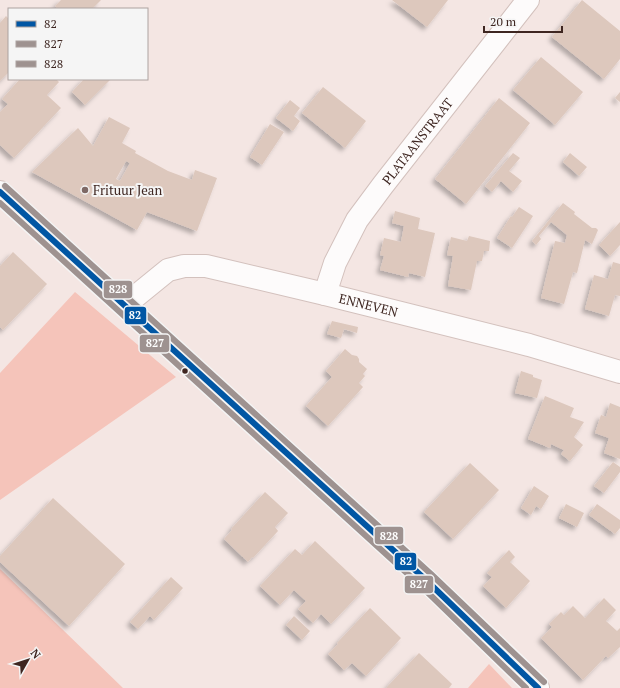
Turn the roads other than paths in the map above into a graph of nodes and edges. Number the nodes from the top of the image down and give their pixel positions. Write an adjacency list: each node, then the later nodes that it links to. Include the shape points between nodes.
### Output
1 (528, 0): 3 (street, PLATAANSTRAAT, via 358,220 335,263)
2 (0, 192): 4 (street)
3 (325, 294): 4 (street, ENNEVEN, via 206,266 184,266 168,270); 5 (street, ENNEVEN, via 529,345)
4 (125, 305): 6 (street, via 426,580)
5 (620, 372)
6 (538, 688)

